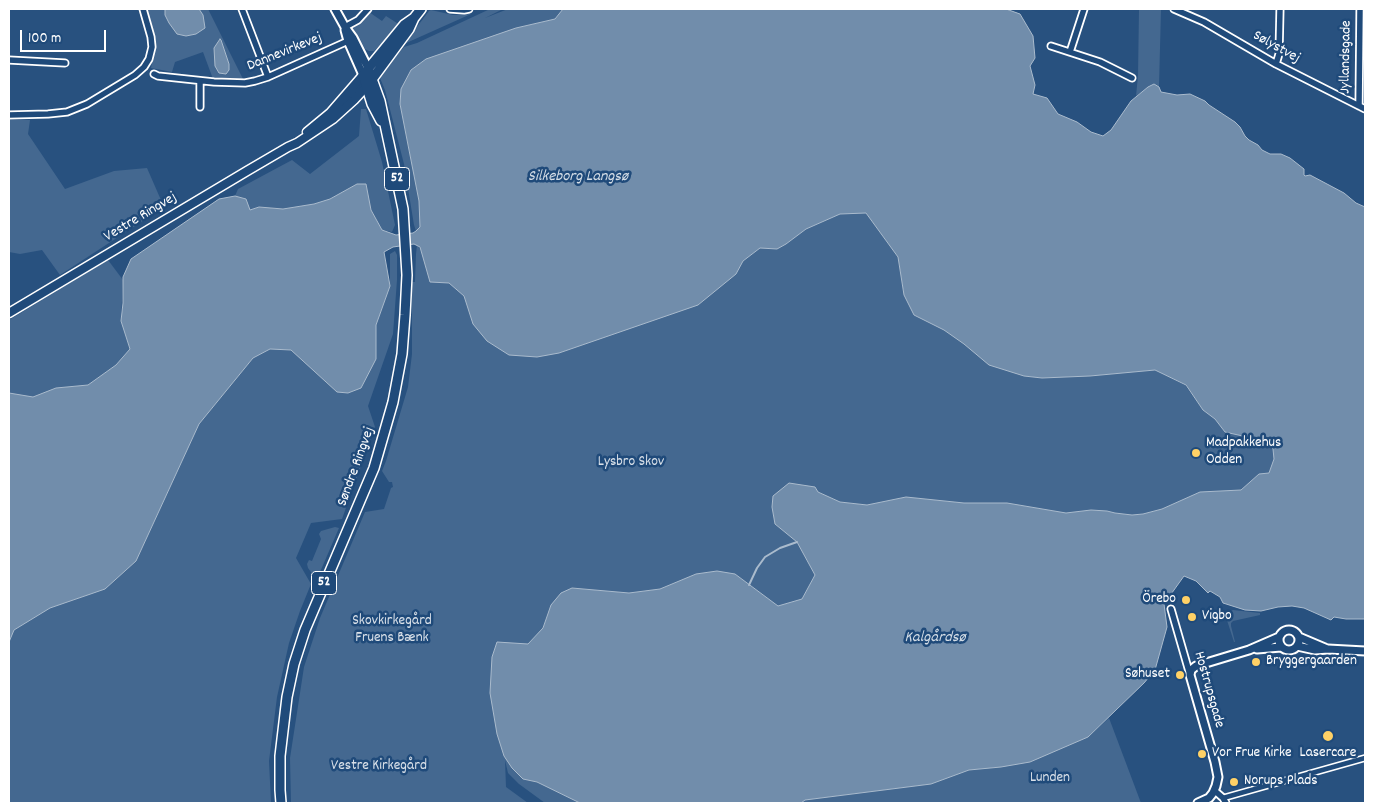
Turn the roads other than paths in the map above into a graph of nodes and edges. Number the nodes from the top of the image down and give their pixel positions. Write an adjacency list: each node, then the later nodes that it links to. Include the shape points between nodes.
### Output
1 (143, 9): 28 (street, via 152,47 149,59 135,76 67,112)
2 (242, 9): 21 (street)
3 (335, 9): 13 (street)
4 (368, 9): 13 (street)
5 (421, 9): 12 (main road)
6 (450, 9): 7 (street)
7 (469, 9)
8 (1084, 9): 16 (street)
9 (1174, 9): 19 (street, Sølystvej, via 1204,22)
10 (1280, 9): 19 (street)
11 (1360, 9): 25 (street, Jyllandsgade)
12 (414, 18): 22 (main road, via 409,29); 22 (main road, via 404,25)
13 (345, 27): 14 (street); 22 (street, via 353,38)
14 (348, 41): 21 (street, Dannevirkevej); 22 (street, via 358,67)
15 (1051, 46): 16 (street)
16 (1070, 52): 23 (street)
17 (9, 60): 18 (street)
18 (65, 62)
19 (1276, 64): 25 (street, Sølystvej)
20 (154, 74): 24 (street, Dannevirkevej)
21 (268, 77): 24 (street, Dannevirkevej, via 244,83)
22 (368, 77): 29 (main road, Vestre Ringvej); 29 (main road, Vestre Ringvej, via 354,100 327,124); 43 (main road, Søndre Ringvej / 52, via 372,104 386,130 403,209 407,275 404,338 393,402 374,468 305,630 294,664 280,756)
23 (1132, 78)
24 (200, 81): 26 (street)
25 (1359, 106): 27 (street, Sølystvej)
26 (200, 107)
27 (1365, 109)
28 (9, 115)
29 (288, 147): 30 (main road, Vestre Ringvej)
30 (9, 313)
31 (1171, 609): 39 (street, Hostrupsgade)
32 (1279, 637): 33 (street, via 1289,630); 35 (street); 37 (street)
33 (1299, 637): 34 (street); 36 (street)
34 (1297, 646): 35 (street, via 1290,650); 36 (street)
35 (1281, 647): 37 (street)
36 (1328, 649): 38 (street)
37 (1249, 650): 39 (street, via 1196,666)
38 (1365, 651)
39 (1190, 675): 41 (street, Hostrupsgade, via 1217,772)
40 (1365, 758): 42 (street)
41 (1215, 790): 42 (street); 44 (street, via 1209,798)
42 (1224, 800)
43 (281, 803)
44 (1198, 803)

